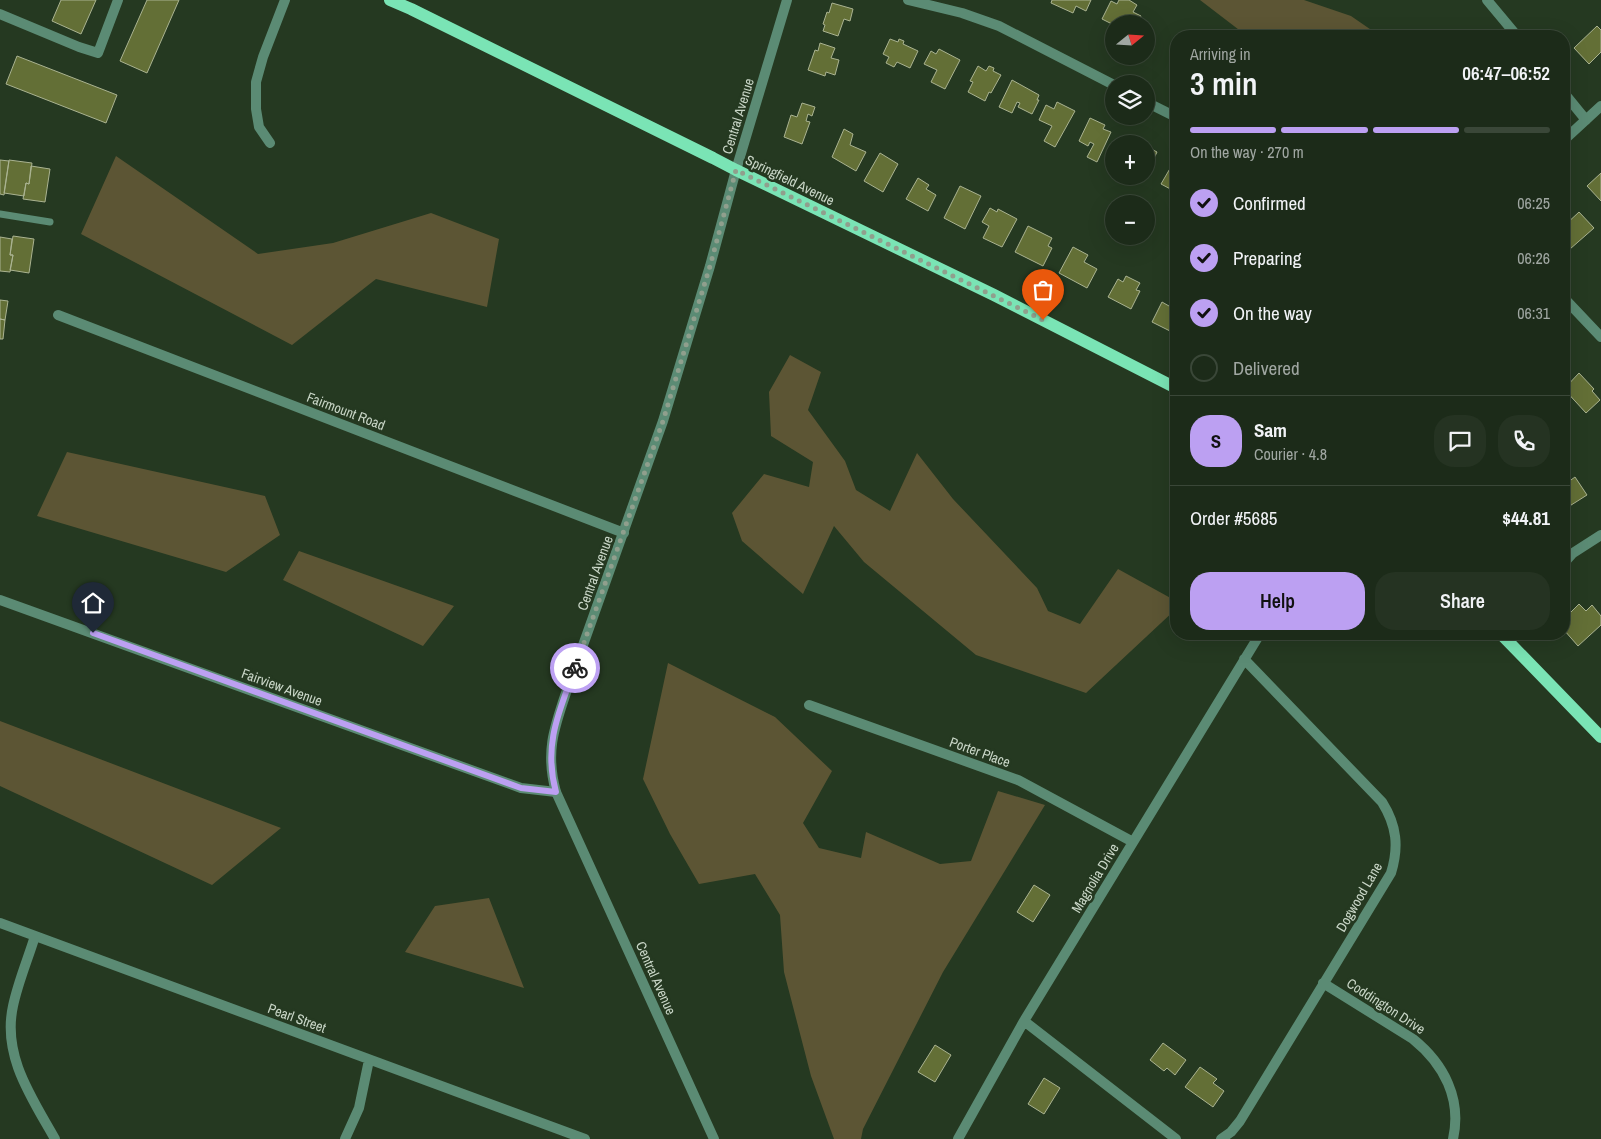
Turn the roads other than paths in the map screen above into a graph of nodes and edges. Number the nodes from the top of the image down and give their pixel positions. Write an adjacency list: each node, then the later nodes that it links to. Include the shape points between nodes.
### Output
1 (118, 0): 7 (street, via 98,53)
2 (285, 0): 16 (street, via 262,57 256,82 259,127)
3 (390, 0): 17 (main road, Springfield Avenue)
4 (786, 0): 17 (street, Central Avenue)
5 (908, 0): 9 (street, via 999,26)
6 (1487, 0): 8 (street)
7 (0, 14)
8 (1512, 30)
9 (1105, 80)
10 (1570, 100): 14 (street)
11 (1155, 106): 13 (street)
12 (1601, 106): 14 (street)
13 (1170, 114)
14 (1586, 120): 15 (street)
15 (1570, 135)
16 (270, 143)
17 (736, 170): 23 (main road, Springfield Avenue); 24 (street, Central Avenue, via 663,421)
18 (0, 214): 19 (lane)
19 (50, 222)
20 (1570, 304): 22 (street)
21 (58, 315): 24 (street, Fairmount Road)
22 (1601, 337)
23 (1170, 385)
24 (624, 533): 33 (street, Central Avenue, via 553,731 551,764)
25 (1601, 535): 26 (street)
26 (1570, 556)
27 (0, 600): 33 (street, Fairview Avenue, via 521,788)
28 (1256, 640): 30 (street, Magnolia Drive)
29 (1507, 640): 32 (main road)
30 (1244, 659): 34 (street, Magnolia Drive); 37 (street, Dogwood Lane, via 1382,802 1395,829 1396,859 1391,873)
31 (809, 705): 34 (street, Porter Place, via 1018,780)
32 (1601, 737)
33 (556, 792): 43 (street, Central Avenue)
34 (1133, 842): 38 (street, Magnolia Drive)
35 (0, 923): 36 (street, Pearl Street)
36 (35, 936): 39 (street, Pearl Street); 40 (street, via 13,1007 11,1044 16,1067)
37 (1323, 983): 46 (street, Dogwood Lane, via 1240,1121); 47 (street, Coddington Drive, via 1427,1050 1444,1074 1454,1099)
38 (1024, 1021): 44 (street, Magnolia Drive); 45 (street)
39 (369, 1060): 41 (street, via 358,1108); 42 (street, Pearl Street)
40 (55, 1139)
41 (346, 1139)
42 (585, 1139)
43 (714, 1139)
44 (958, 1139)
45 (1176, 1139)
46 (1221, 1139)
47 (1454, 1139)

